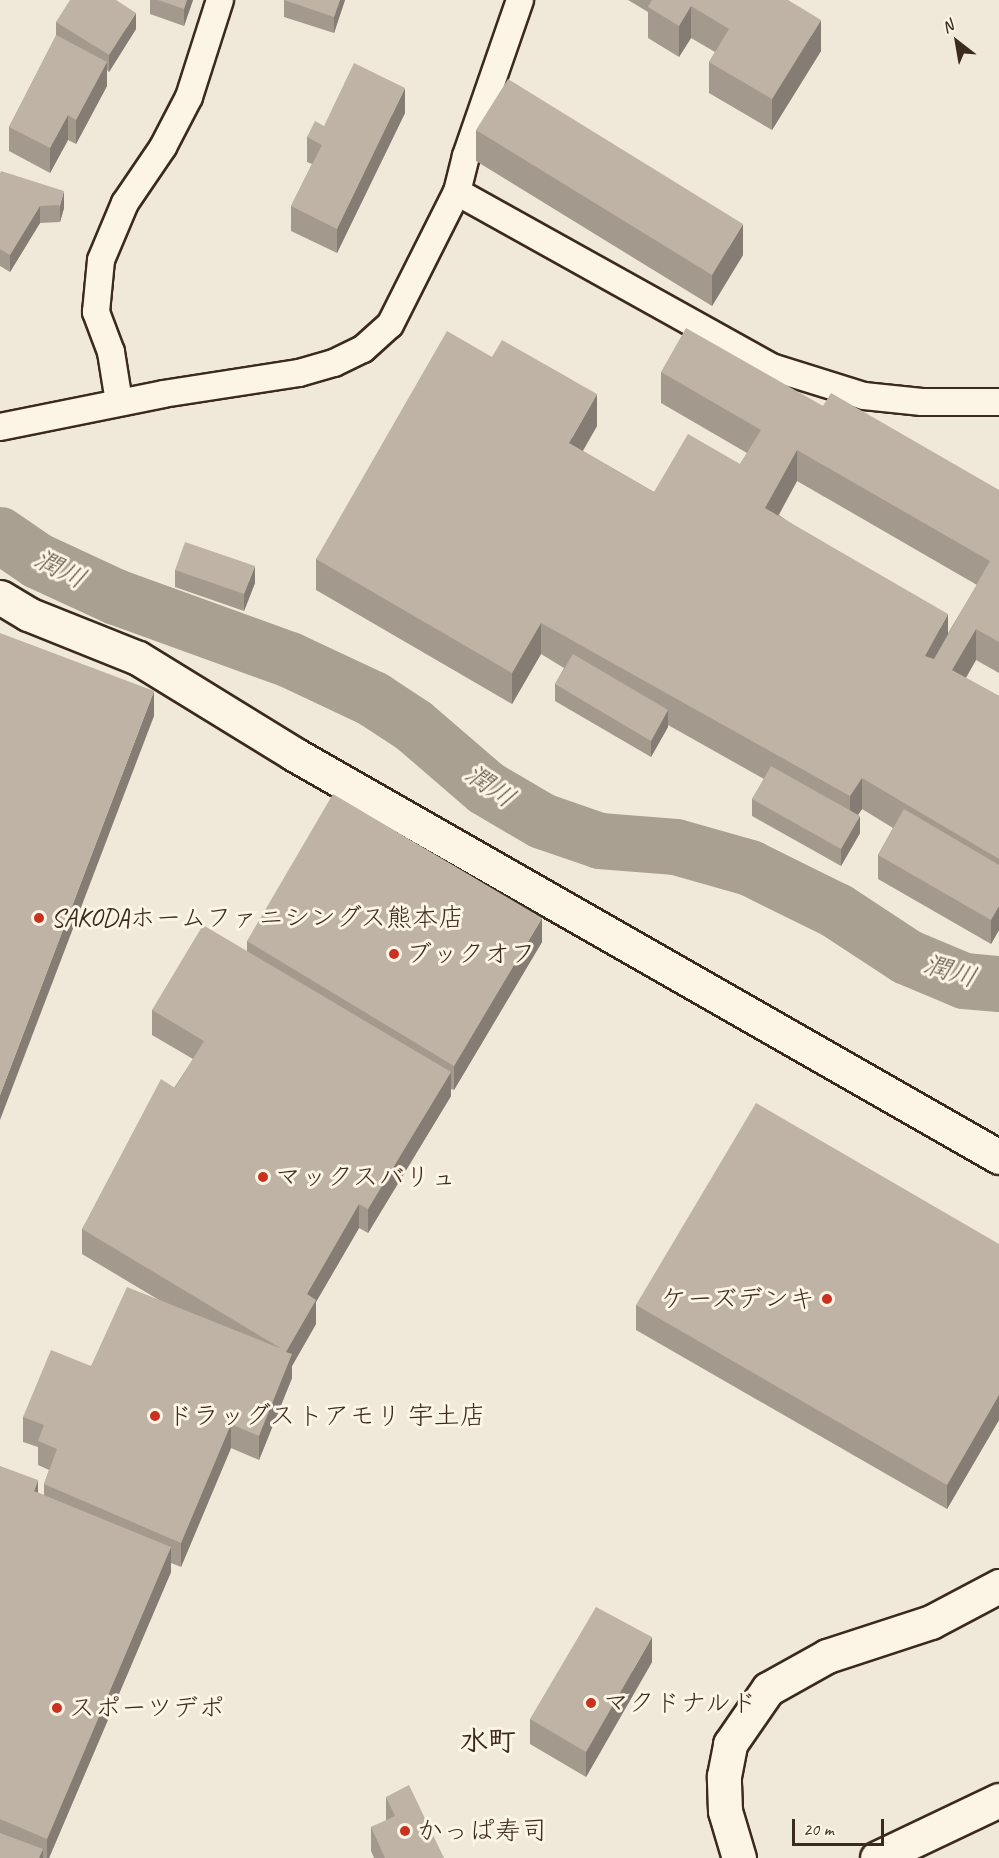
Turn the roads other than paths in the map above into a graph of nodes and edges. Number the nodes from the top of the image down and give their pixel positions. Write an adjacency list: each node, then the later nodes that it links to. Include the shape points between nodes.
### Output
1 (220, 0): 4 (street, via 189,97 163,147 125,203 101,260 96,312 111,352)
2 (520, 0): 3 (street, via 465,156)
3 (457, 192): 4 (street, via 390,325 363,349 299,373); 5 (street, via 771,367 864,396 922,402)
4 (119, 402): 6 (street)
5 (999, 402)
6 (0, 427)
7 (0, 597): 8 (main road, via 28,614 138,658 294,754)
8 (999, 1157)
9 (999, 1586): 11 (main road, via 931,1622 827,1656 768,1689 730,1744 724,1776 725,1811)
10 (999, 1800): 12 (main road)
11 (739, 1858)
12 (877, 1858)

